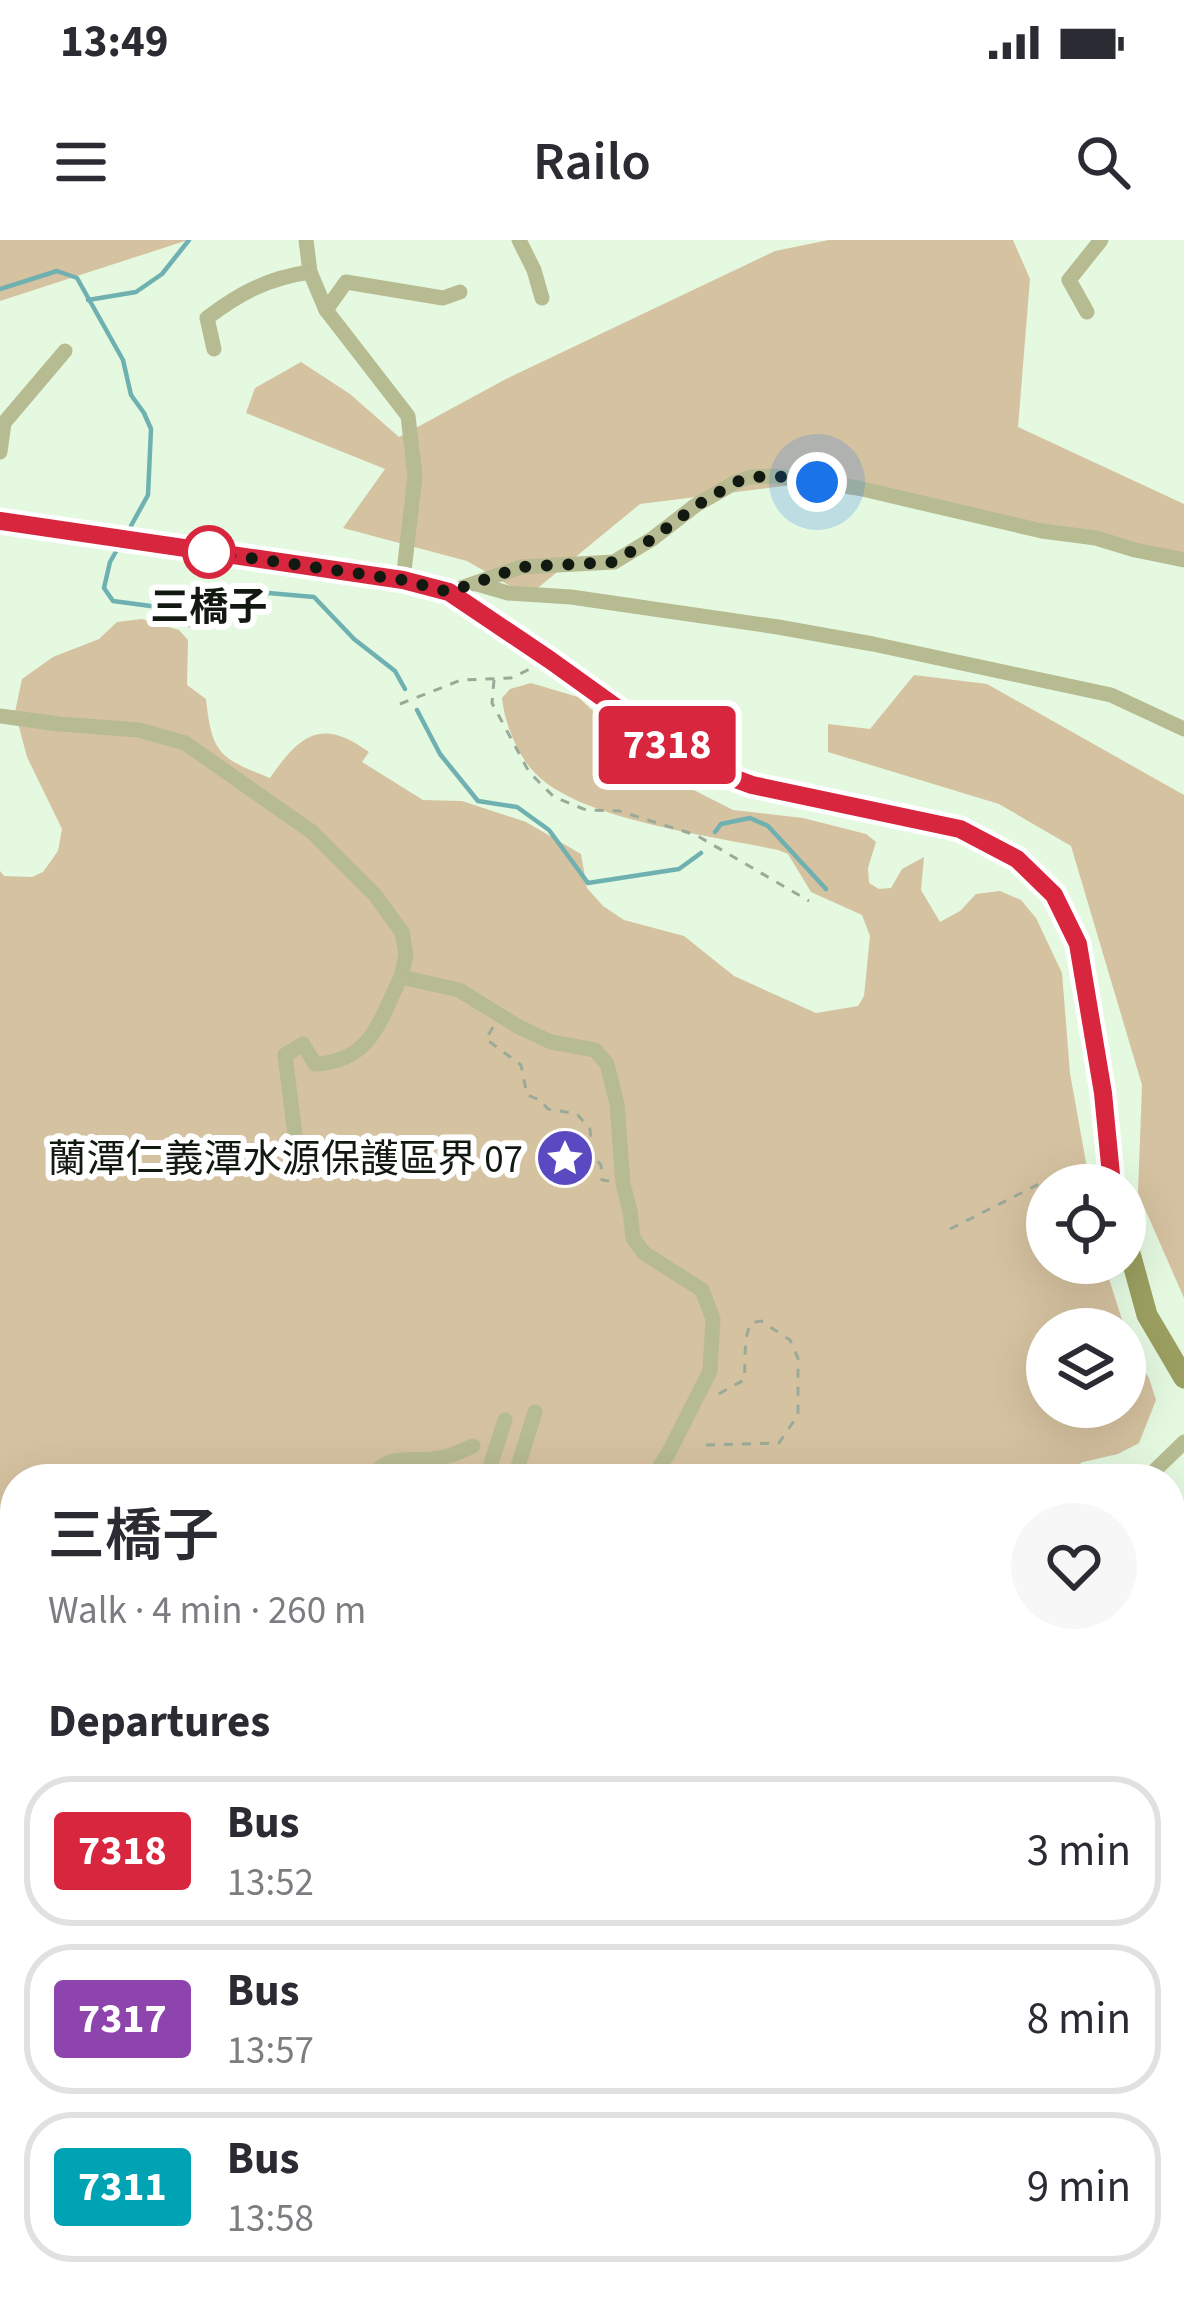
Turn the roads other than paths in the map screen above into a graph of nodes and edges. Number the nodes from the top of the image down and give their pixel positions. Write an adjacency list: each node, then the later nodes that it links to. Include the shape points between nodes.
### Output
1 (306, 240): 4 (street)
2 (519, 240): 6 (street)
3 (1101, 240): 8 (street, via 1069,280)
4 (310, 272): 7 (street); 9 (street, via 241,293 207,318)
5 (460, 292): 7 (street, via 443,298 346,282)
6 (542, 298)
7 (326, 310): 14 (street, via 407,416 415,476)
8 (1088, 312)
9 (214, 349)
10 (65, 351): 11 (street, via 4,423)
11 (0, 452)
12 (0, 521): 14 (main road)
13 (1184, 560): 15 (street, via 775,476 736,482 614,562 521,567)
14 (403, 580): 16 (main road)
15 (474, 584): 16 (street); 18 (street, via 976,665 1112,695)
16 (449, 592): 21 (main road, via 695,764 752,785 960,829 1017,859 1054,895 1078,944)
17 (0, 716): 19 (street, via 139,730 185,743 312,832 375,895 402,932)
18 (1184, 729)
19 (401, 977): 20 (street, via 369,1043 339,1063 315,1064 303,1044 285,1055); 31 (street, via 459,990 551,1042 595,1050 607,1064 633,1238 702,1290 713,1319 710,1371)
20 (295, 1135)
21 (1110, 1164)
22 (1139, 1284): 23 (main road)
23 (1184, 1378)
24 (535, 1412): 30 (street)
25 (505, 1420): 29 (street)
26 (1184, 1442): 32 (street)
27 (473, 1446): 28 (street, via 441,1459)
28 (383, 1464)
29 (491, 1464)
30 (519, 1464)
31 (661, 1464)
32 (1161, 1464)

